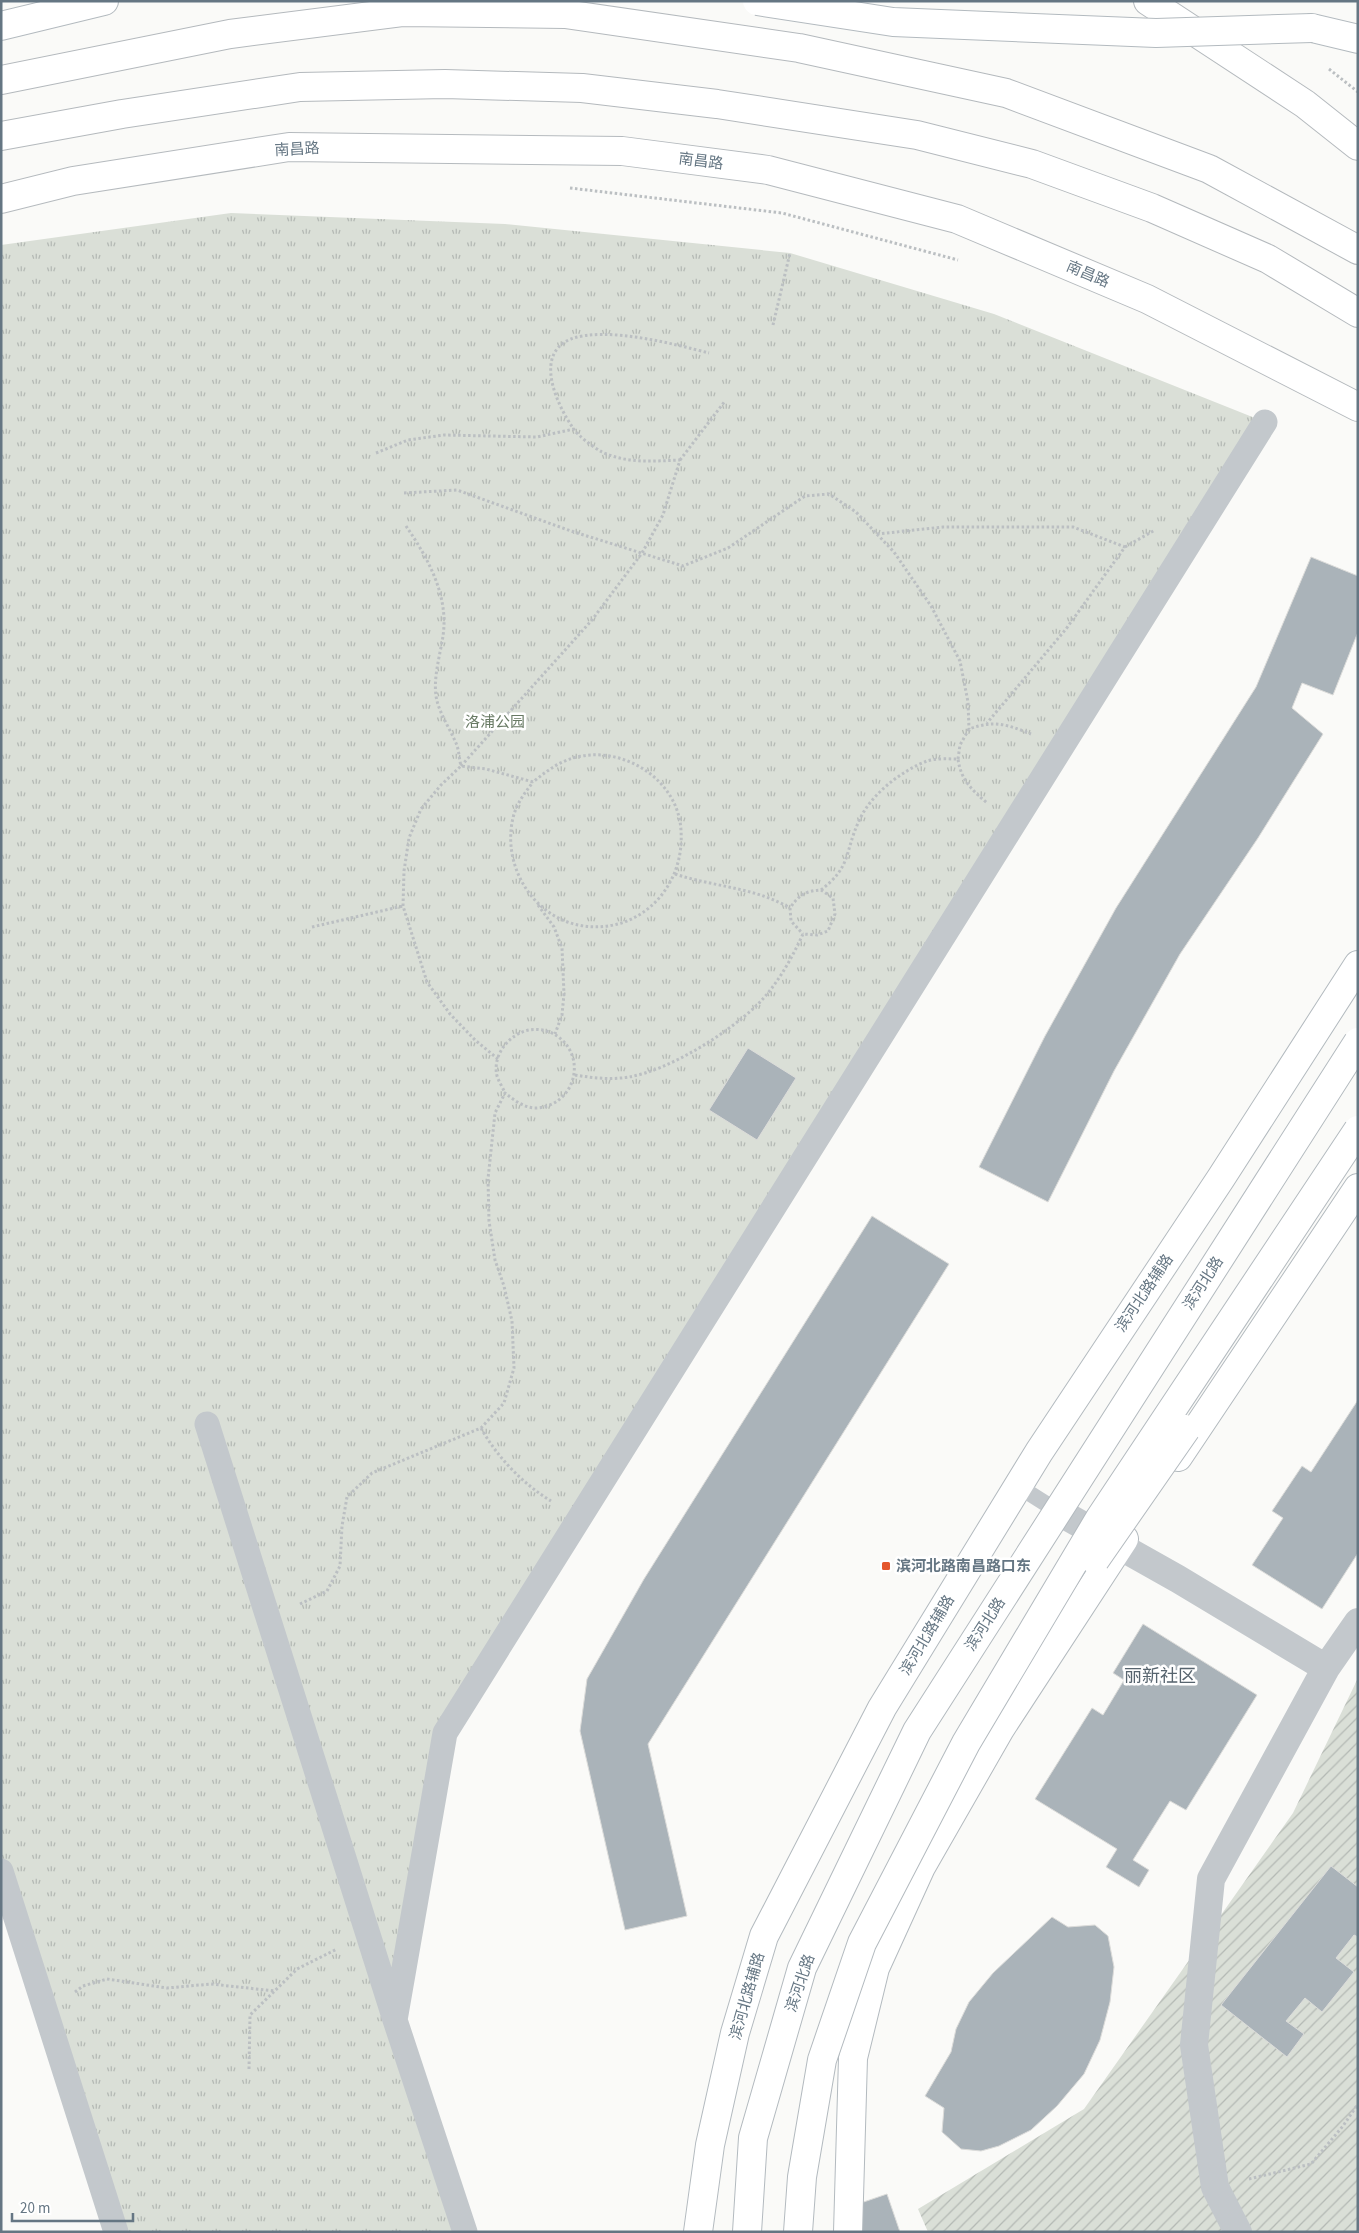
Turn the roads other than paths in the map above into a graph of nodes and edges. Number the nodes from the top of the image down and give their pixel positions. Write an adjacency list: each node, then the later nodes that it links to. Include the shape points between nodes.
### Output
1 (104, 1): 4 (main road)
2 (757, 1): 5 (main road, bridge, via 893,22 1156,33 1312,28)
3 (1148, 1): 8 (main road, via 1304,104)
4 (1, 26)
5 (1358, 39)
6 (1, 80): 10 (main road, via 230,34 402,12 566,14 799,48 1006,92 1208,169)
7 (1, 136): 11 (main road, via 300,87 445,84 582,88 717,104 916,135 1032,164 1152,208 1268,259)
8 (1358, 146)
9 (1, 199): 12 (main road, 南昌路, via 73,182 289,147 622,151 768,170 957,219 1147,299)
10 (1358, 250)
11 (1358, 313)
12 (1358, 407)
13 (1265, 422): 27 (street, via 445,1733)
14 (1358, 965): 20 (main road, 滨河北路辅路)
15 (1358, 1042): 31 (main road, 滨河北路, bridge, via 917,1731 802,1968 753,2138)
16 (1358, 1130): 25 (main road, bridge, via 1100,1518)
17 (1358, 1173): 25 (main road, bridge, via 1186,1429)
18 (1358, 1188): 22 (main road)
19 (207, 1424): 27 (street)
20 (1018, 1486): 21 (lane); 30 (main road, 滨河北路辅路, via 882,1708 764,1936 735,2033 710,2145)
21 (1060, 1512): 22 (street)
22 (1119, 1546): 24 (street); 33 (main road, via 1000,1729 921,1867 875,1968 853,2058)
23 (1358, 1622): 24 (street)
24 (1326, 1668): 34 (street, via 1211,1879 1194,2045 1215,2188)
25 (966, 1743): 32 (main road, bridge, via 862,1943 825,2051 802,2177)
26 (1, 1871): 28 (street)
27 (394, 2020): 29 (street)
28 (116, 2232)
29 (465, 2232)
30 (698, 2232)
31 (747, 2232)
32 (798, 2232)
33 (848, 2232)
34 (1238, 2232)

